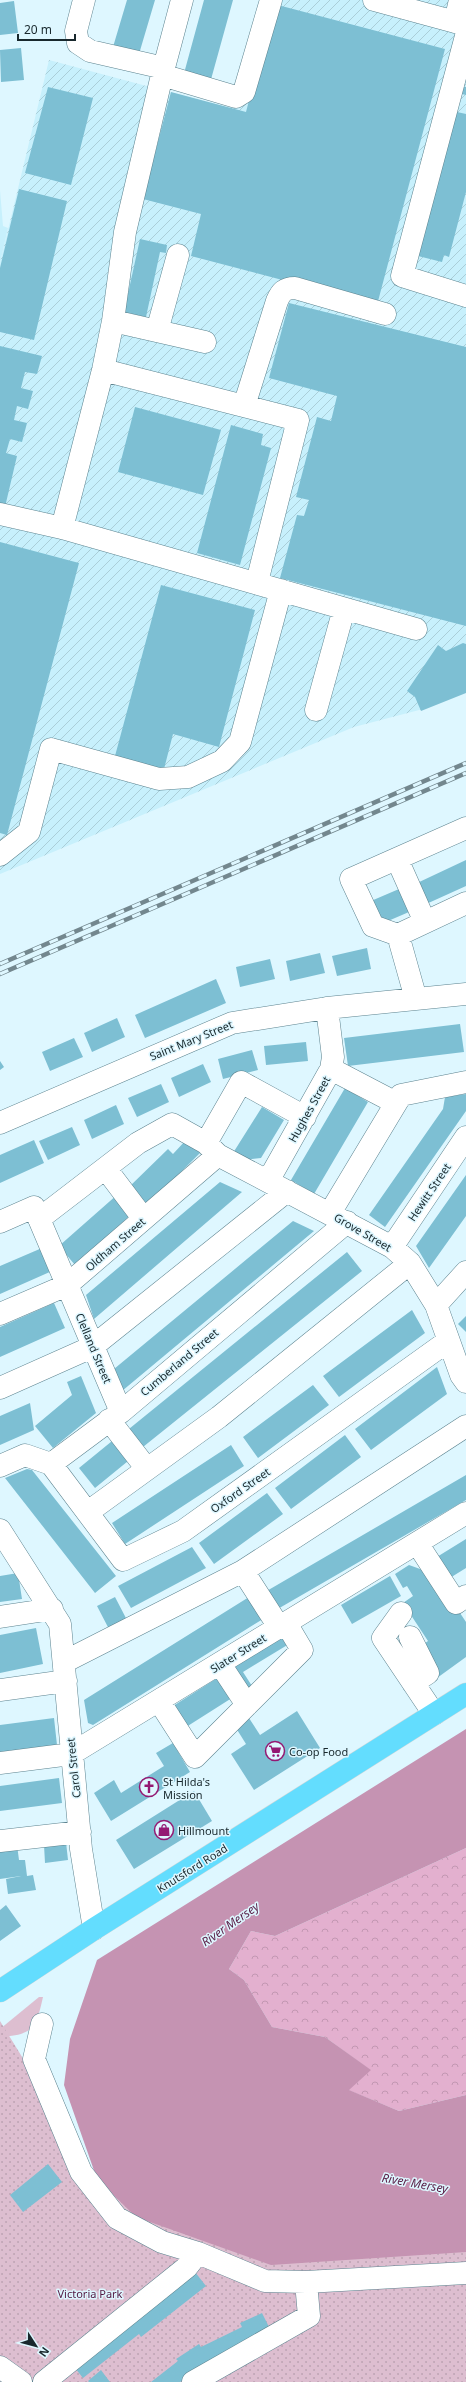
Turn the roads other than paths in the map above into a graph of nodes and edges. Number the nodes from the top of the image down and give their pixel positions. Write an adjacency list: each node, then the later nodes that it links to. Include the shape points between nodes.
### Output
1 (84, 0): 7 (street, via 76,31 78,43 90,51)
2 (182, 0): 7 (street)
3 (271, 0): 7 (street, via 244,92 236,97)
4 (375, 0): 6 (street)
5 (460, 0): 6 (street)
6 (462, 27): 9 (street, via 402,276)
7 (163, 72): 11 (street, via 125,232)
8 (178, 255): 12 (street)
9 (466, 296)
10 (385, 314): 15 (street, via 295,288 286,288 277,301)
11 (113, 321): 12 (street); 14 (street)
12 (157, 331): 13 (street)
13 (205, 342)
14 (103, 370): 15 (street); 17 (street)
15 (244, 406): 18 (street, via 298,420)
16 (0, 514): 17 (street)
17 (62, 528): 18 (street)
18 (257, 582): 19 (street)
19 (281, 590): 20 (street); 24 (street, via 240,742 222,761 188,777 159,779 51,749 29,832)
20 (344, 609): 21 (street); 22 (street)
21 (416, 629)
22 (316, 710)
23 (466, 828): 25 (street)
24 (0, 855)
25 (397, 859): 27 (street); 28 (street, via 351,879 373,926)
26 (466, 903): 27 (street)
27 (425, 922): 28 (street)
28 (398, 935): 30 (street)
29 (466, 994): 30 (street, Saint Mary Street)
30 (416, 999): 31 (street, Saint Mary Street)
31 (327, 1008): 32 (street, Hughes Street, via 333,1057); 36 (street, Saint Mary Street, via 232,1022)
32 (331, 1069): 34 (street); 35 (street, Hughes Street)
33 (466, 1082): 34 (street, via 401,1095)
34 (396, 1103): 42 (street, Cumberland Street)
35 (305, 1117): 38 (street, via 241,1082); 40 (street, Hughes Street)
36 (0, 1123)
37 (466, 1137): 45 (street, Hewitt Street)
38 (212, 1149): 39 (street, Grove Street, via 172,1124 138,1143); 40 (street, Grove Street); 41 (street, Oldham Street)
39 (106, 1169): 41 (street); 43 (street)
40 (278, 1186): 42 (street, Grove Street); 52 (street)
41 (143, 1218): 48 (street, Oldham Street)
42 (339, 1218): 45 (street, Grove Street); 55 (street, Cumberland Street)
43 (39, 1219): 44 (street, via 34,1207); 48 (street, Clelland Street)
44 (0, 1222)
45 (392, 1247): 46 (street, Grove Street)
46 (410, 1263): 49 (street, Grove Street); 59 (street, via 219,1417)
47 (466, 1272): 49 (street)
48 (68, 1285): 50 (street, Oldham Street); 52 (street, Clelland Street)
49 (436, 1306): 51 (street, Grove Street)
50 (0, 1314)
51 (448, 1341): 53 (street, Grove Street); 60 (street, Oxford Street, via 183,1530 123,1560)
52 (92, 1347): 54 (street); 55 (street, Clelland Street)
53 (464, 1376)
54 (0, 1388)
55 (115, 1416): 57 (street, Cumberland Street); 59 (street, Clelland Street)
56 (466, 1426): 64 (street)
57 (51, 1464): 58 (street, via 25,1455); 60 (street, Oxford Street)
58 (0, 1466)
59 (147, 1469): 60 (street)
60 (88, 1512)
61 (466, 1513): 63 (street, Slater Street)
62 (1, 1534): 66 (street, Carol Street)
63 (417, 1543): 65 (street, via 456,1603); 69 (street, Slater Street)
64 (243, 1570): 69 (street); 72 (street)
65 (466, 1596)
66 (52, 1609): 68 (street); 72 (street, Carol Street, via 60,1624)
67 (401, 1613): 73 (street, via 383,1638)
68 (0, 1617)
69 (282, 1625): 71 (street, Slater Street); 77 (street, via 302,1650)
70 (410, 1637): 73 (street, via 428,1672)
71 (220, 1664): 76 (street, Slater Street); 77 (street)
72 (65, 1671): 74 (street); 79 (street, Carol Street)
73 (413, 1683): 78 (street)
74 (0, 1690)
75 (466, 1694): 78 (highway, Knutsford Road)
76 (159, 1701): 77 (street, via 195,1757); 79 (street, Slater Street)
77 (247, 1705)
78 (434, 1714): 83 (highway, Knutsford Road)
79 (71, 1754): 80 (street, Slater Street); 81 (street, Carol Street)
80 (0, 1763)
81 (80, 1832): 82 (street); 83 (street, Carol Street, via 87,1896)
82 (0, 1841)
83 (94, 1929): 84 (highway, Knutsford Road)
84 (0, 1992)
85 (42, 2024): 86 (street, via 34,2059 82,2172 118,2218 162,2242)
86 (198, 2253): 88 (street, via 265,2281); 91 (street, via 187,2267)
87 (466, 2273): 88 (street)
88 (306, 2282): 92 (street, via 310,2316)
89 (0, 2367): 90 (street)
90 (21, 2382)
91 (44, 2382)
92 (193, 2382)

